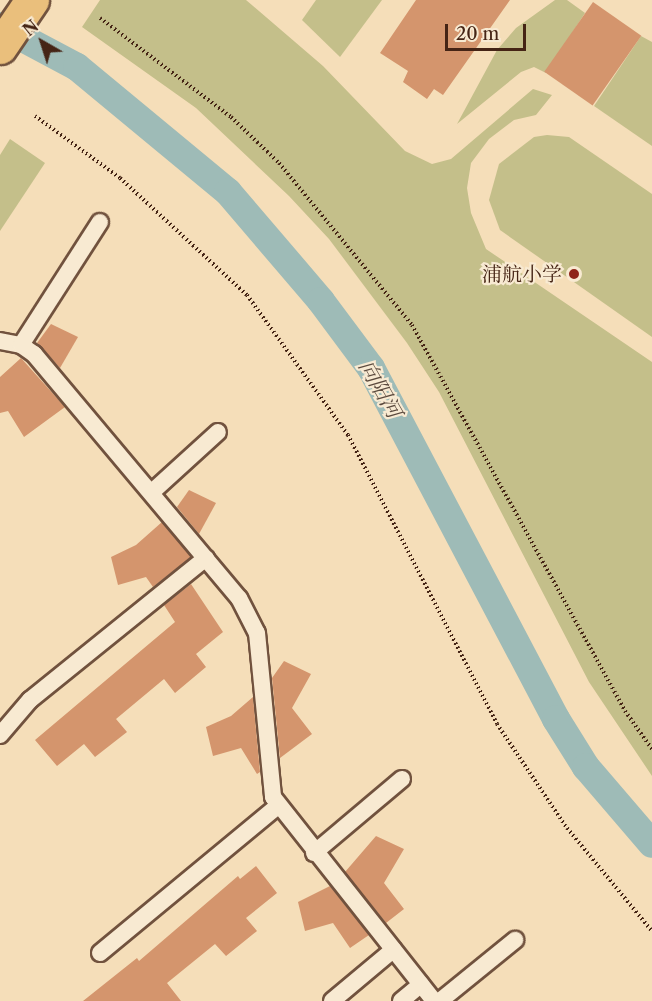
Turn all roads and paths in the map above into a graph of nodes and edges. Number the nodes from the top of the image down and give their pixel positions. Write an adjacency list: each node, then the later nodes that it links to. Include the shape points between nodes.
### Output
1 (32, 0): 3 (main road)
2 (100, 18): 12 (path, via 231,117 279,163 412,326 625,711)
3 (0, 47)
4 (35, 116): 16 (path, via 189,237 247,296 294,358 348,435 382,495 497,724 567,828)
5 (100, 222): 7 (lane)
6 (0, 341): 7 (lane)
7 (21, 345): 9 (lane)
8 (218, 432): 9 (lane)
9 (152, 492): 10 (lane)
10 (206, 558): 11 (lane, via 30,700); 14 (lane, via 239,598 257,633 269,778)
11 (0, 735)
12 (652, 749)
13 (402, 779): 15 (lane)
14 (278, 806): 15 (lane); 19 (lane)
15 (314, 853): 18 (lane)
16 (652, 931)
17 (515, 940): 24 (lane)
18 (393, 950): 20 (lane); 21 (lane)
19 (100, 953)
20 (421, 984): 22 (lane); 23 (lane)
21 (332, 1001)
22 (401, 1001)
23 (434, 1001)
24 (440, 1001)

